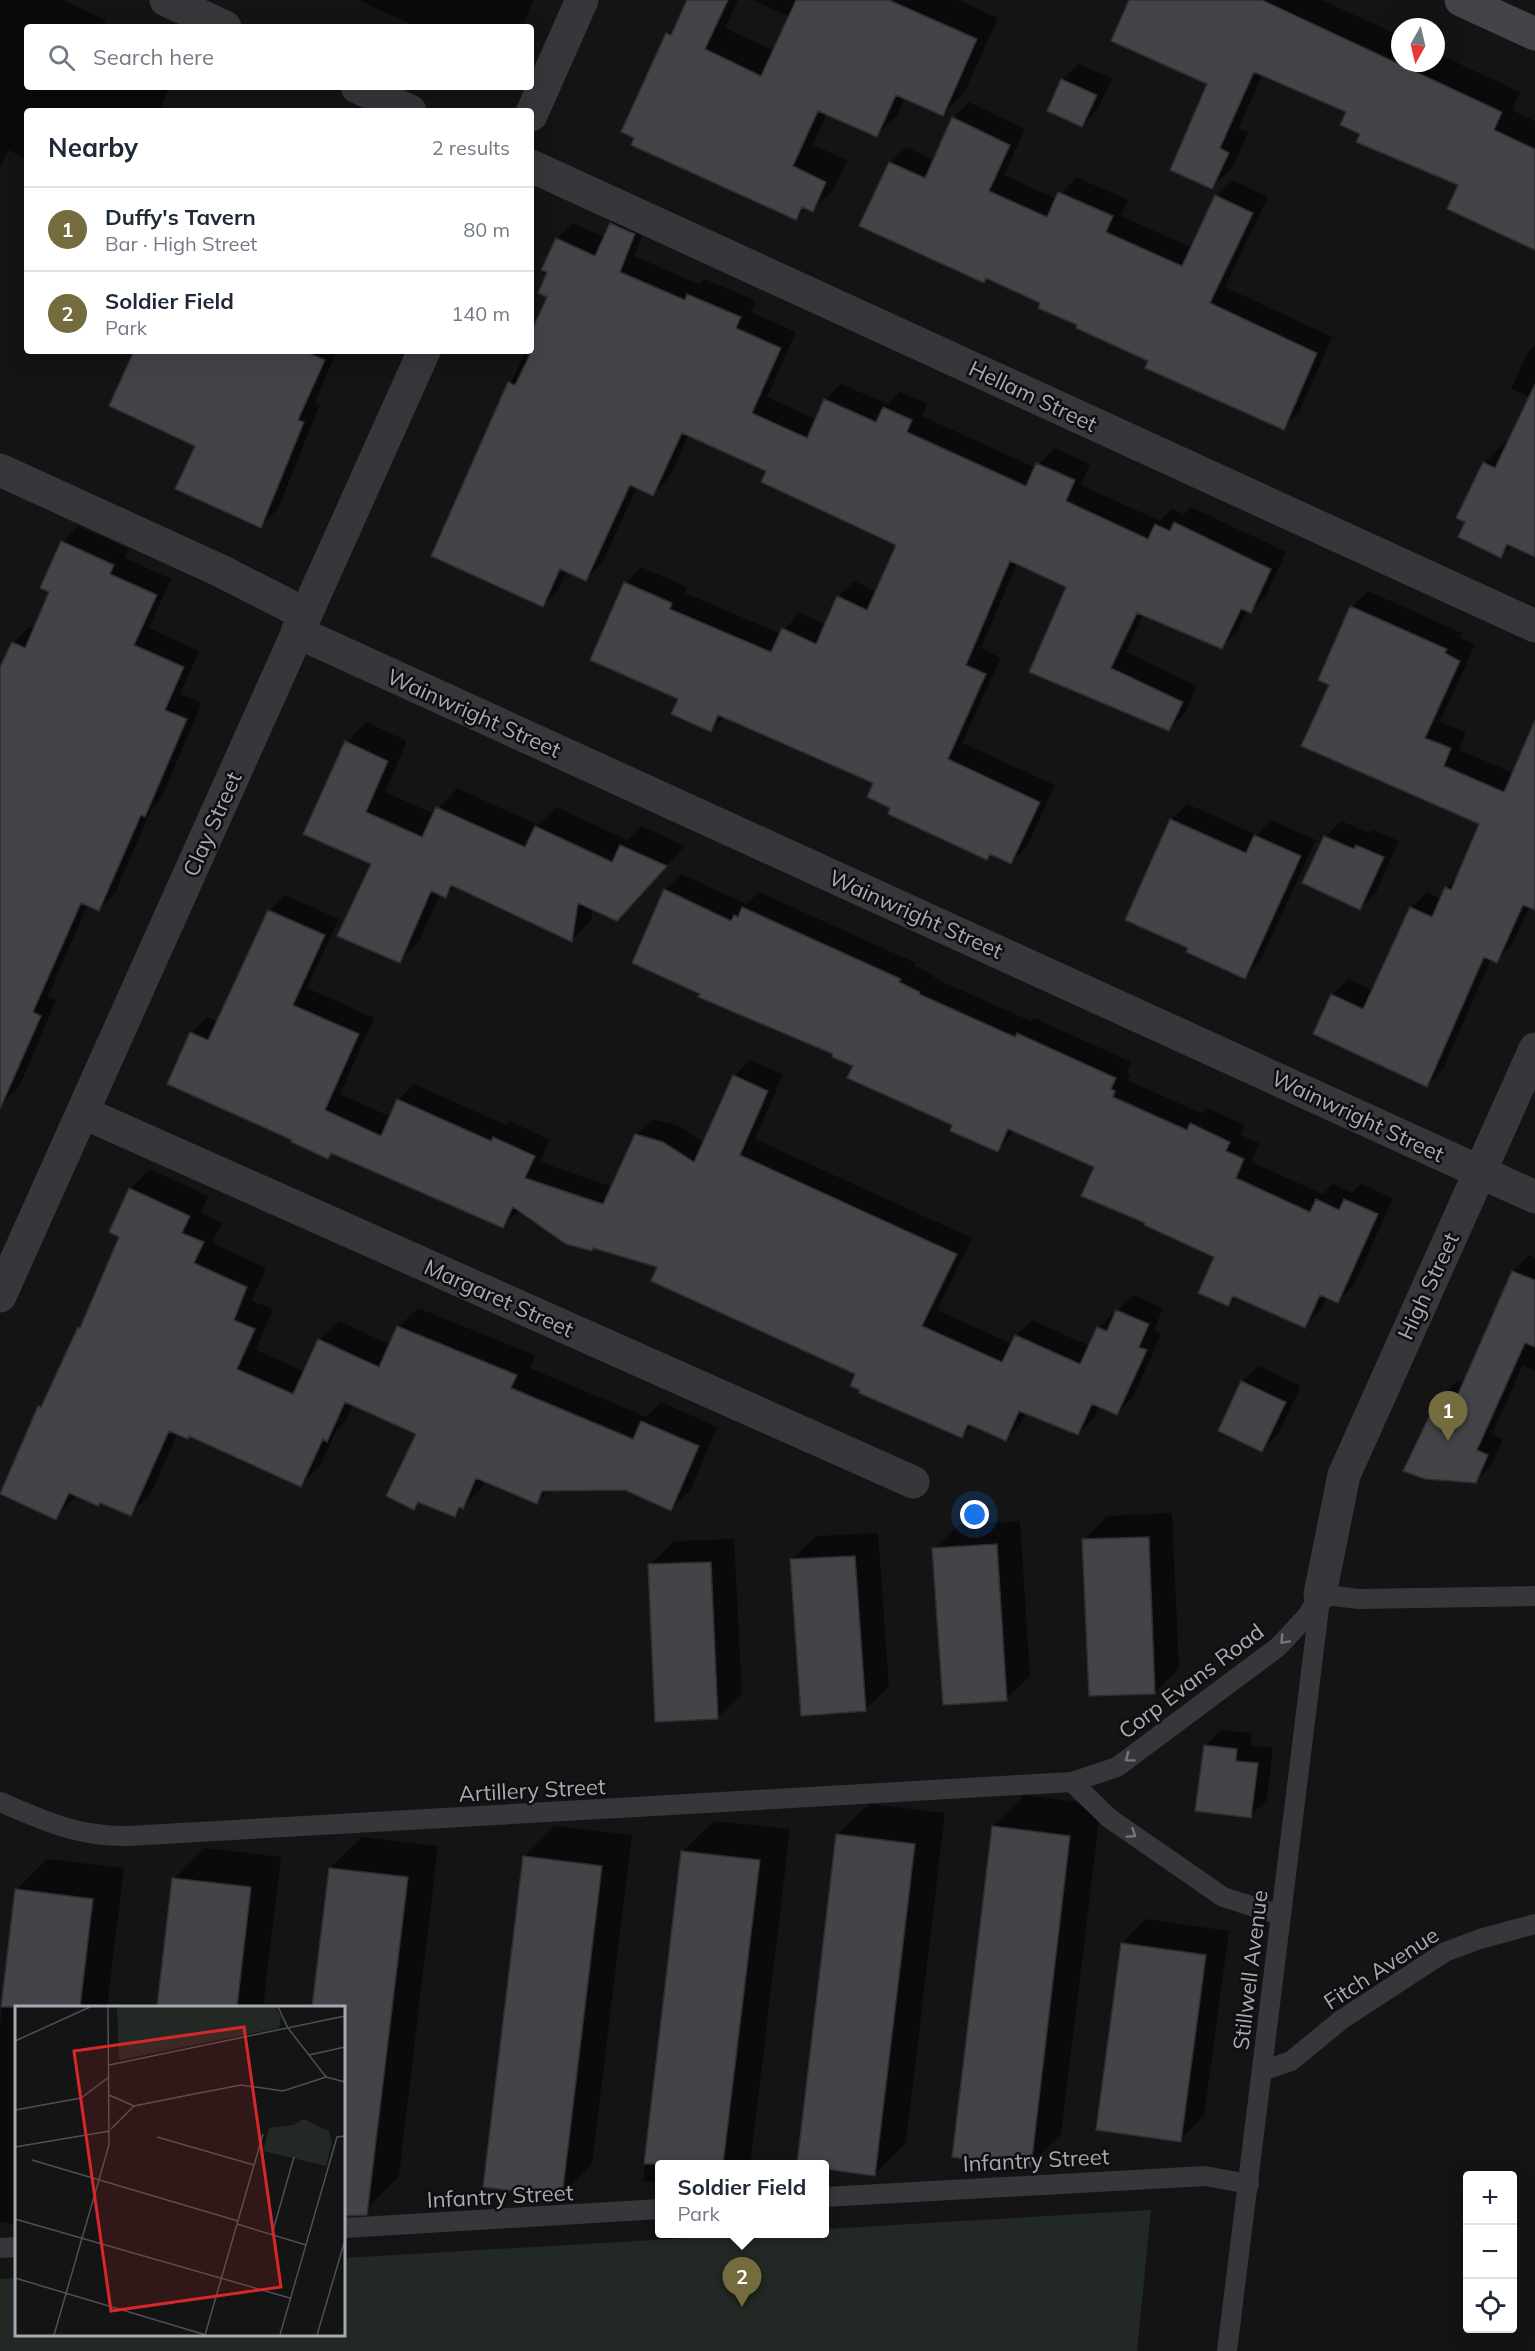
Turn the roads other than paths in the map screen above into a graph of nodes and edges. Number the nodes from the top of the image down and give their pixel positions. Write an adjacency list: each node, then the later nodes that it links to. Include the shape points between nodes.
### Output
1 (166, 0): 4 (street)
2 (582, 0): 8 (street)
3 (1461, 0): 5 (street)
4 (218, 24)
5 (1535, 34)
6 (364, 90): 7 (street)
7 (403, 108)
8 (534, 108)
9 (534, 167): 13 (street, Hellam Street)
10 (423, 354): 12 (street, Clay Street)
11 (3, 481): 12 (street, Wainwright Street, via 221,571)
12 (301, 623): 15 (street, Clay Street); 16 (street, Wainwright Street)
13 (1535, 626)
14 (1535, 1049): 16 (street, High Street)
15 (84, 1113): 18 (street, Clay Street); 19 (street, Margaret Street)
16 (1481, 1172): 17 (street, Wainwright Street); 20 (street, High Street, via 1344,1475)
17 (1535, 1197)
18 (0, 1296)
19 (913, 1482)
20 (1320, 1594): 21 (lane, via 1358,1599); 22 (lane, Corp Evans Road, one-way to 22, via 1307,1616 1278,1647 1117,1767); 24 (lane, Stillwell Avenue)
21 (1535, 1596)
22 (1072, 1782): 23 (lane, Artillery Street, via 98,1837 65,1829); 24 (lane, one-way to 24, via 1109,1818 1223,1897)
23 (0, 1802)
24 (1280, 1915): 26 (lane, Stillwell Avenue)
25 (1535, 1924): 26 (lane, Fitch Avenue, via 1445,1952 1341,2020 1291,2061)
26 (1262, 2071): 27 (lane, Stillwell Avenue)
27 (1249, 2184): 28 (lane, Infantry Street, via 1205,2176); 33 (lane, Stillwell Avenue)
28 (829, 2197)
29 (655, 2209): 30 (lane, Infantry Street)
30 (345, 2228)
31 (15, 2247): 32 (lane)
32 (0, 2248)
33 (1227, 2351)

